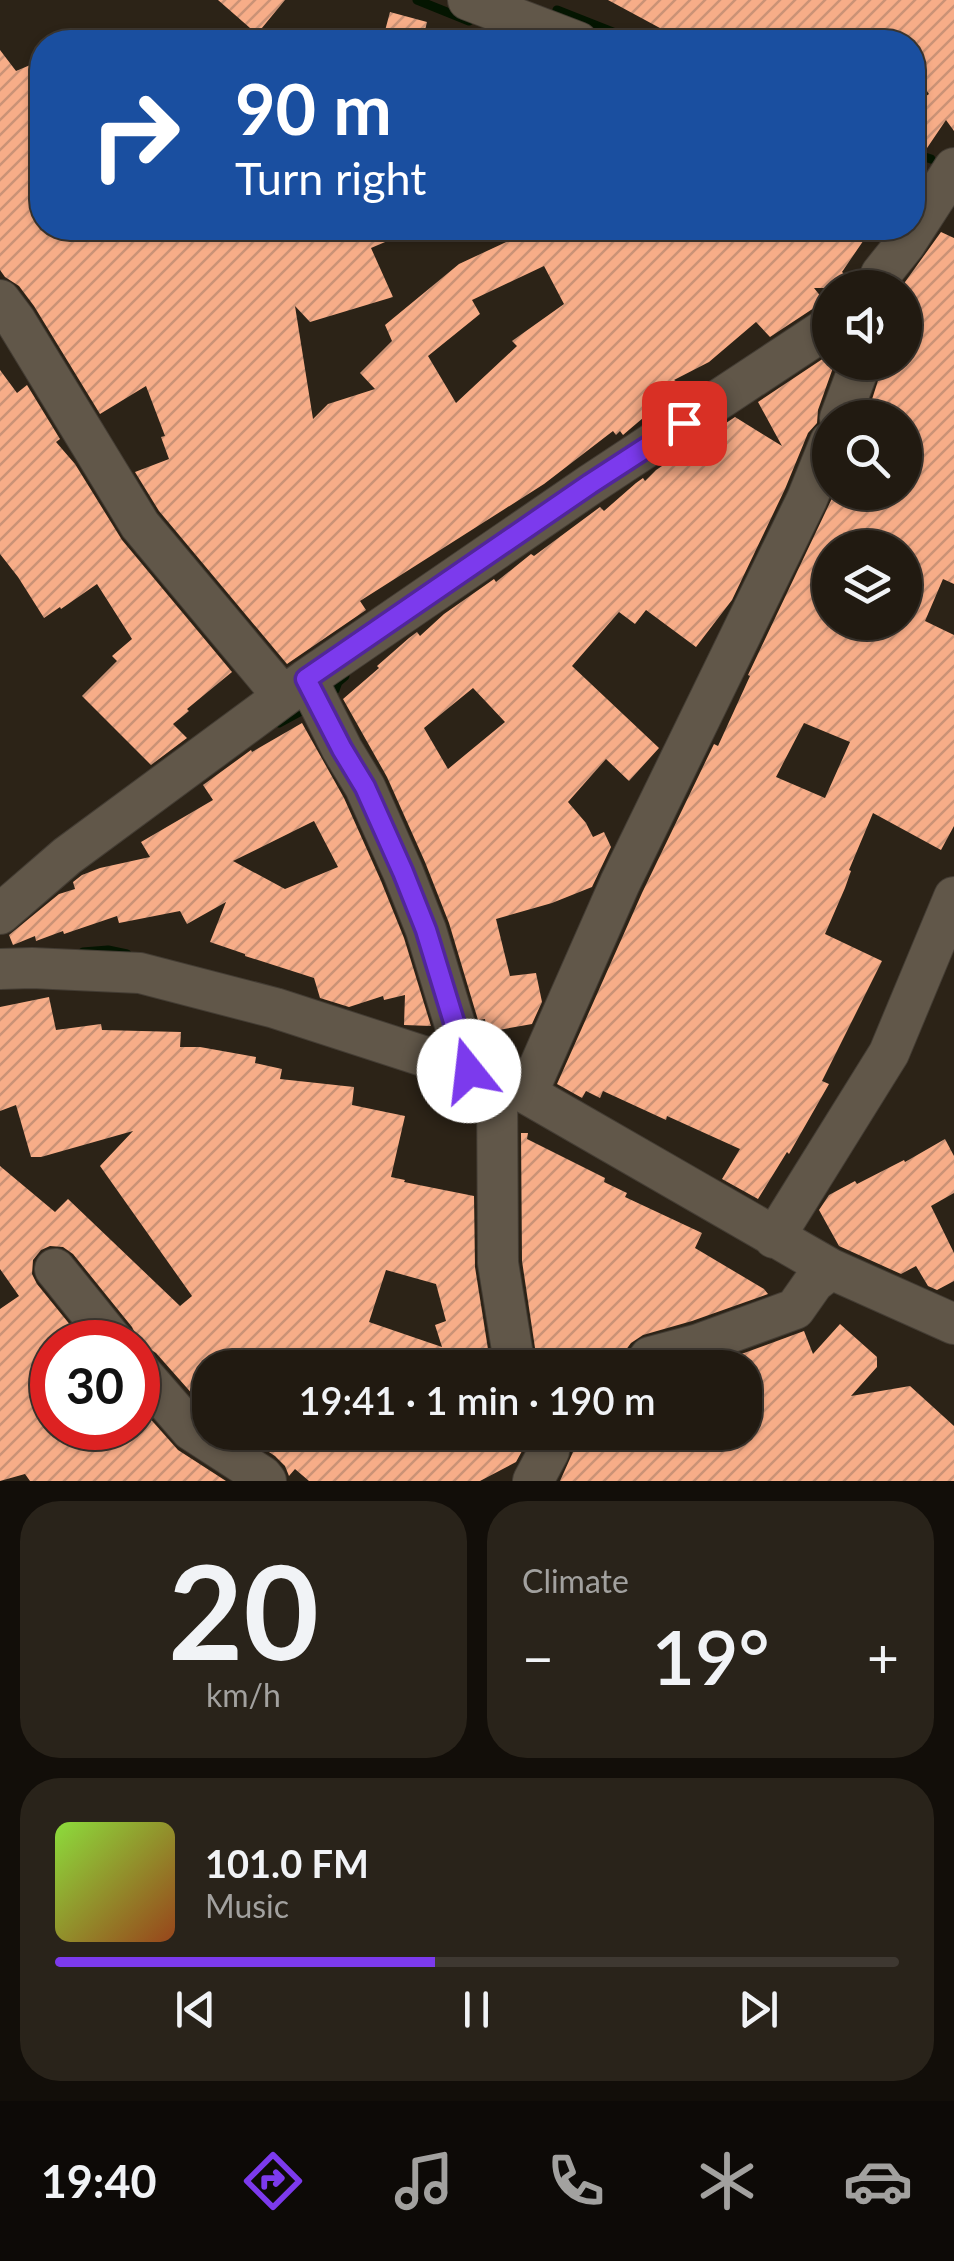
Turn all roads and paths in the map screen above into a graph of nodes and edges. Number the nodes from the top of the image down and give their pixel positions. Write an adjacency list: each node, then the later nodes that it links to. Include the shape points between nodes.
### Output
1 (468, 0): 2 (street)
2 (558, 24)
3 (940, 182): 4 (street)
4 (925, 209)
5 (907, 240): 6 (street)
6 (885, 270)
7 (0, 300): 10 (street, via 140,524)
8 (812, 338): 10 (street)
9 (812, 486): 14 (street, via 620,884)
10 (295, 687): 12 (street, via 67,856); 14 (street, via 365,787)
11 (954, 897): 15 (street, via 889,1053)
12 (0, 914)
13 (0, 969): 14 (street, via 140,972 275,1008)
14 (498, 1082): 15 (street); 20 (street, via 498,1263)
15 (774, 1238): 17 (street)
16 (55, 1269): 18 (street)
17 (830, 1269): 19 (street); 21 (street, via 795,1309)
18 (96, 1320)
19 (954, 1324)
20 (512, 1350)
21 (676, 1350)
22 (160, 1395): 23 (street, via 191,1430)
23 (266, 1481)

